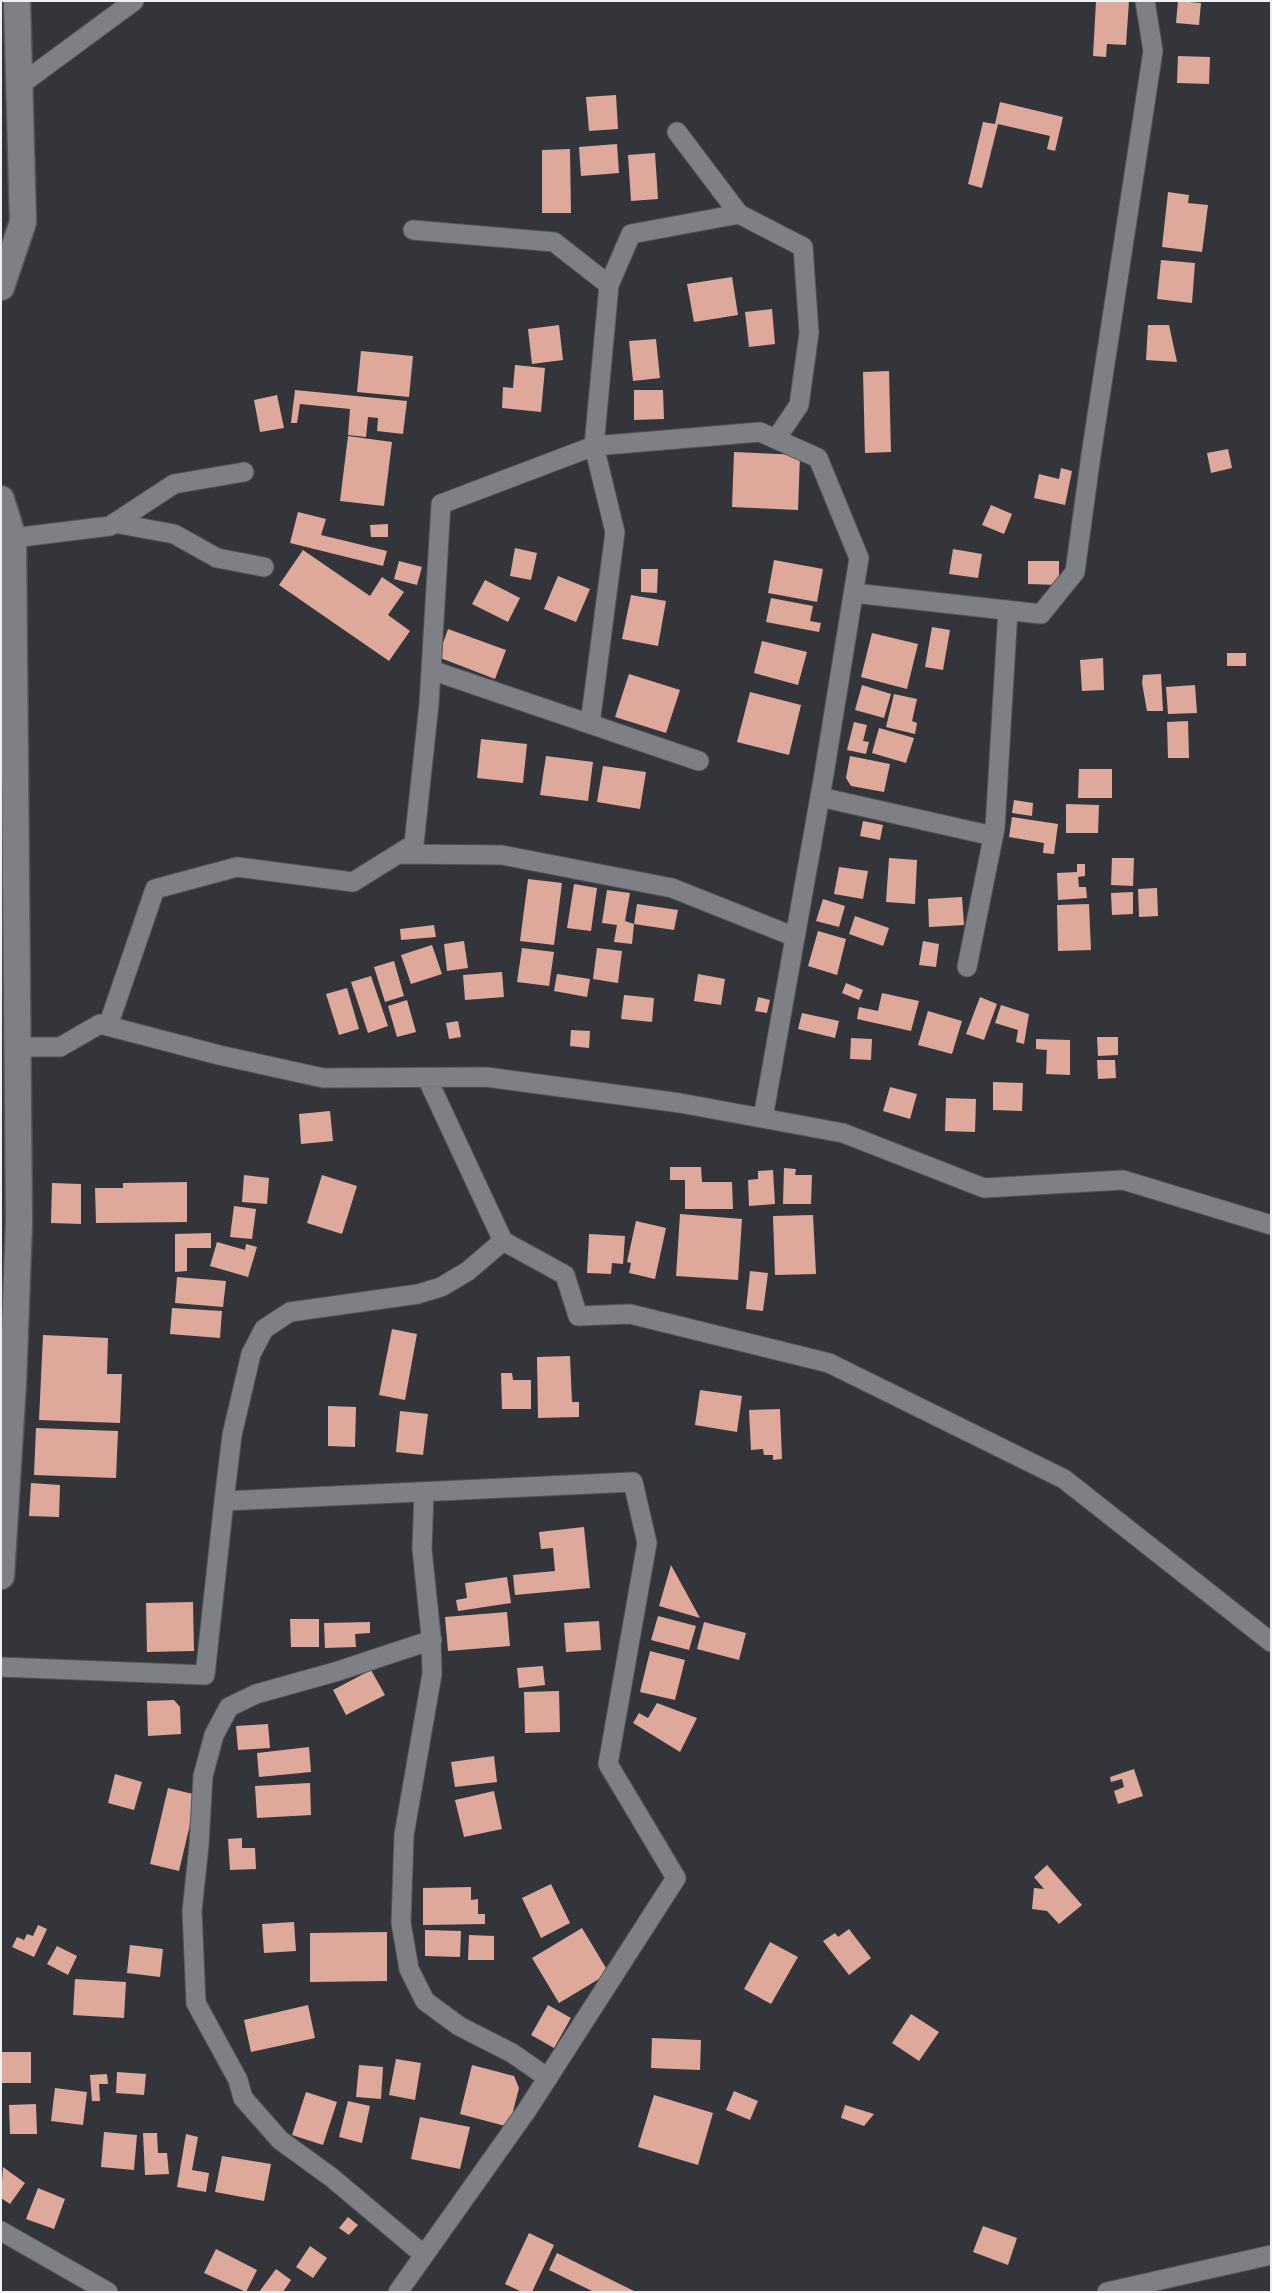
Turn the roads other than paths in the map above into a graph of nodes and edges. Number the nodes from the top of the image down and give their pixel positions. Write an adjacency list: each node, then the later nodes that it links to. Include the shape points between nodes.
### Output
1 (17, 1): 4 (street)
2 (134, 1): 4 (street)
3 (1145, 1): 18 (street, via 1153,51 1076,572 1041,614)
4 (20, 85): 9 (street, via 23,222)
5 (676, 132): 6 (street)
6 (738, 214): 8 (street, via 631,234); 10 (street, via 803,247 809,333 799,405)
7 (413, 230): 8 (street, via 554,242)
8 (609, 285): 11 (street)
9 (1, 287)
10 (776, 439): 11 (street, via 760,432); 17 (street, via 818,458 860,558)
11 (594, 446): 19 (street, via 441,504); 20 (street, via 615,532)
12 (244, 472): 14 (street, via 174,484)
13 (1, 499): 15 (street)
14 (114, 524): 15 (street); 16 (street, via 174,534 217,558)
15 (13, 538): 28 (street)
16 (264, 567)
17 (854, 593): 18 (street); 22 (street)
18 (1008, 610): 23 (street)
19 (431, 670): 20 (street); 24 (street, via 414,844)
20 (590, 724): 21 (street)
21 (699, 761)
22 (820, 797): 23 (street); 25 (street)
23 (993, 836): 26 (street)
24 (398, 854): 25 (street, via 502,855 672,888); 27 (street, via 353,882 237,867 155,889)
25 (795, 937): 30 (street)
26 (967, 967)
27 (108, 1026): 28 (street, via 100,1024 60,1047); 29 (street, via 323,1078)
28 (18, 1046): 33 (street, via 19,1222)
29 (427, 1078): 30 (street, via 486,1077 680,1103); 32 (street)
30 (763, 1118): 31 (street, via 844,1133 984,1188 1123,1180)
31 (1271, 1225)
32 (503, 1240): 35 (street, via 468,1271 441,1287 418,1294 290,1312 264,1329 252,1354 232,1435); 38 (street, via 566,1275 578,1316 630,1314 830,1362 1064,1479)
33 (7, 1383): 36 (street)
34 (424, 1492): 35 (street); 37 (street, via 422,1549); 40 (street, via 633,1482 647,1543 608,1764 676,1878)
35 (224, 1501): 39 (street, via 205,1674)
36 (1, 1576)
37 (432, 1640): 40 (street, via 432,1674 404,1835 401,1923 409,1969 425,2001 459,2026 512,2054); 42 (street, via 256,1694 229,1707 214,1735 203,1776 200,1845 192,1911 196,2004 238,2080 243,2098 280,2140 331,2177)
38 (1271, 1642)
39 (1, 1667)
40 (548, 2078): 42 (street)
41 (1, 2231): 44 (street)
42 (424, 2255): 45 (street)
43 (1271, 2255): 46 (street)
44 (108, 2292)
45 (398, 2292)
46 (1107, 2292)

